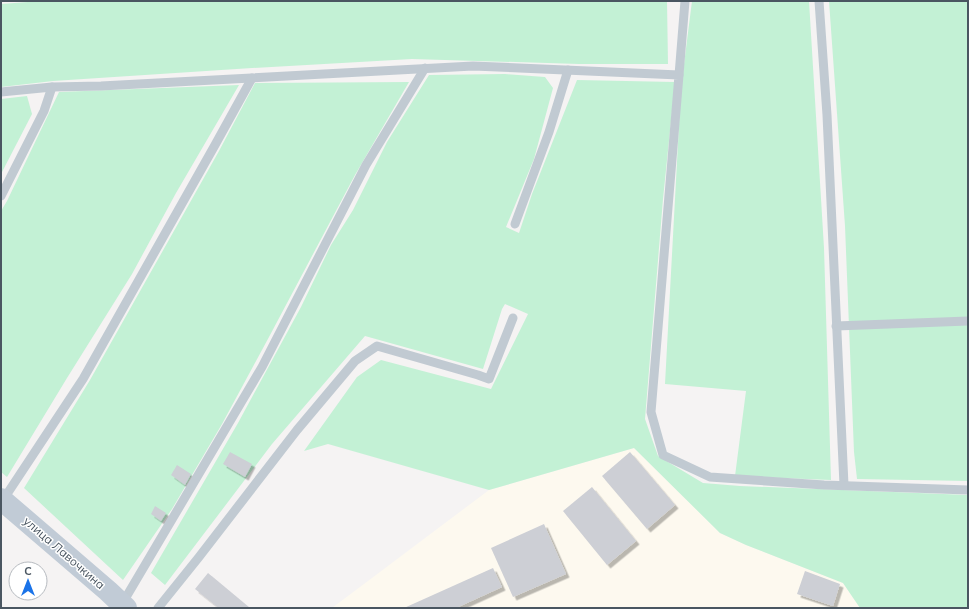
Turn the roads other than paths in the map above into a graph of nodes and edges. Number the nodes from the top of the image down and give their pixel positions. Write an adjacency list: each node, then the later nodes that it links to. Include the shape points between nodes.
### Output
1 (685, 1): 5 (lane)
2 (819, 1): 13 (lane)
3 (425, 68): 4 (lane, via 473,66); 6 (lane); 17 (lane, via 366,164 262,367)
4 (568, 70): 5 (lane); 10 (lane, via 549,132)
5 (679, 75): 14 (lane, via 651,412 663,455 710,477)
6 (252, 78): 7 (lane); 16 (lane, via 83,378)
7 (52, 87): 8 (lane); 9 (lane, via 44,111)
8 (1, 92)
9 (1, 196)
10 (515, 224)
11 (513, 318): 18 (lane, via 488,379 377,346 355,361 297,430)
12 (968, 321): 13 (lane)
13 (836, 326): 14 (lane)
14 (844, 485): 15 (lane)
15 (968, 490)
16 (2, 499): 17 (main road, улица Лавочкина)
17 (124, 606)
18 (158, 608)

